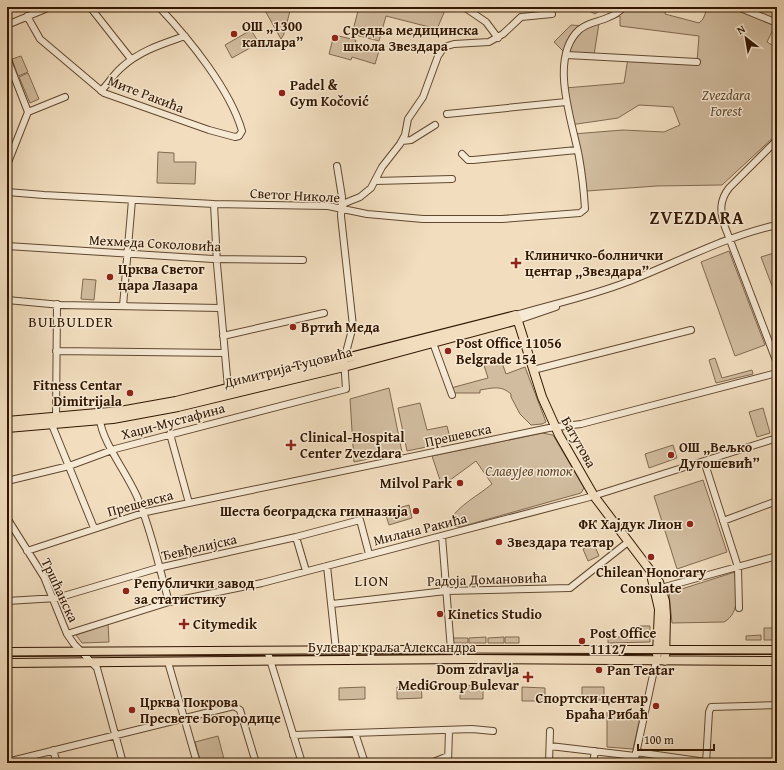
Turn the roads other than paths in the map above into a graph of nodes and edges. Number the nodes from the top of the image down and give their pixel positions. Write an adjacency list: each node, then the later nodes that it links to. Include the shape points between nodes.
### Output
1 (50, 7): 7 (street)
2 (90, 7): 16 (street)
3 (159, 7): 12 (street)
4 (464, 7): 13 (street, via 486,22)
5 (624, 7): 14 (street, via 611,17 580,29 572,40)
6 (738, 7): 10 (street)
7 (33, 10): 9 (street)
8 (552, 14): 13 (street, via 521,17)
9 (27, 16): 11 (street); 18 (street, Мите Ракића, via 40,39)
10 (777, 23)
11 (7, 25)
12 (185, 36): 16 (street); 18 (street, Мите Ракића, via 226,96 241,130 239,136 209,130)
13 (498, 38): 24 (street, via 483,43 447,46 441,50 424,97 408,120)
14 (567, 55): 17 (street); 20 (street, via 564,66)
15 (7, 58): 21 (street)
16 (131, 59): 18 (street)
17 (697, 62)
18 (101, 91)
19 (66, 97): 21 (street)
20 (566, 102): 22 (street); 26 (street)
21 (28, 112): 28 (street)
22 (447, 114)
23 (435, 125): 24 (street, via 411,140)
24 (402, 140): 31 (street, via 382,167)
25 (777, 140): 37 (street, via 729,188 723,198 720,211)
26 (577, 150): 27 (street, via 473,160 468,160); 35 (street, Светог Николе, via 585,204 584,212 580,214 422,219 367,214)
27 (462, 154)
28 (7, 165)
29 (337, 166): 35 (street)
30 (452, 179): 31 (street)
31 (375, 182): 35 (street, via 368,191)
32 (7, 192): 33 (street, Светог Николе)
33 (132, 200): 34 (street, Светог Николе); 39 (street)
34 (214, 204): 35 (street, Светог Николе); 40 (street)
35 (342, 208): 53 (street, via 353,326)
36 (777, 225): 37 (street, Димитрија Туцовића)
37 (730, 240): 47 (street, Димитрија Туцовића, via 627,282); 54 (street)
38 (7, 246): 39 (street, Мехмеда Соколовића)
39 (127, 254): 40 (street, Мехмеда Соколовића); 44 (street)
40 (216, 259): 41 (street, Мехмеда Соколовића); 45 (street)
41 (303, 260)
42 (7, 300): 43 (street)
43 (57, 304): 44 (street); 51 (street)
44 (123, 306): 45 (street)
45 (220, 308): 49 (street)
46 (324, 313): 49 (street)
47 (517, 317): 50 (main road, Димитрија Туцовића); 53 (main road, Димитрија Туцовића); 55 (main road, Батутова)
48 (691, 330): 55 (street)
49 (223, 336): 52 (street)
50 (434, 343): 53 (main road, Димитрија Туцовића); 58 (street)
51 (56, 351): 52 (street); 61 (street)
52 (224, 353): 57 (street)
53 (344, 363): 57 (main road, Димитрија Туцовића); 59 (main road, Димитрија Туцовића, via 185,405); 64 (street, Хаџи-Мустафина, via 346,389)
54 (777, 363)
55 (533, 370): 63 (main road, Батутова)
56 (777, 373): 63 (street, Прешевска, via 597,421)
57 (228, 388): 61 (main road, Димитрија Туцовића, via 144,408)
58 (452, 395)
59 (100, 420): 61 (main road, Димитрија Туцовића); 66 (street)
60 (7, 421): 61 (main road, Димитрија Туцовића)
61 (54, 421): 62 (main road, Димитрија Туцовића); 68 (street)
62 (7, 428)
63 (555, 428): 70 (main road, Батутова); 72 (street, Прешевска)
64 (170, 434): 66 (street, Хаџи-Мустафина); 72 (street)
65 (777, 438): 67 (street, Милана Ракића)
66 (112, 450): 68 (street, Хаџи-Мустафина); 73 (street, via 131,482)
67 (704, 461): 70 (street, Милана Ракића); 75 (street)
68 (69, 466): 69 (street, Хаџи-Мустафина); 77 (street)
69 (7, 481)
70 (594, 496): 78 (street, Милана Ракића); 80 (main road, Батутова)
71 (777, 501): 75 (street)
72 (189, 503): 73 (street, Прешевска)
73 (144, 513): 77 (street, Прешевска); 87 (street)
74 (7, 518): 76 (street, Тршћанска)
75 (723, 521): 86 (street)
76 (9, 526): 81 (street, Тршћанска)
77 (94, 528): 81 (street, Прешевска)
78 (442, 536): 82 (street, Милана Ракића); 90 (street)
79 (296, 537): 82 (street, Ђевђелијска, via 360,520); 87 (street, Ђевђелијска); 88 (street)
80 (628, 542): 85 (main road, Батутова); 90 (street, Радоја Домановића, via 570,588)
81 (27, 551): 91 (street, Тршћанска, via 44,577)
82 (369, 554): 84 (street, Милана Ракића)
83 (777, 556): 86 (street)
84 (327, 566): 88 (street, Милана Ракића); 94 (street)
85 (648, 567): 89 (main road, Батутова); 97 (main road, Батутова, via 658,601)
86 (738, 567): 89 (street); 95 (street)
87 (158, 568): 91 (street, Ђевђелијска); 93 (street)
88 (306, 571): 93 (street, Милана Ракића, via 262,584)
89 (661, 588): 97 (main road, Батутова, via 666,616)
90 (446, 591): 94 (street, Радоја Домановића); 100 (street)
91 (53, 599): 92 (street, Ђевђелијска); 96 (street, Тршћанска)
92 (7, 601)
93 (169, 602): 96 (street, Милана Ракића)
94 (332, 604): 99 (street)
95 (739, 608)
96 (67, 634): 102 (street, Тршћанска)
97 (661, 649): 100 (main road, Булевар краља Александра); 101 (main road, Булевар краља Александра); 105 (main road, Батутова); 106 (main road, Батутова)
98 (267, 650): 99 (main road, Булевар краља Александра); 102 (main road, Булевар краља Александра); 104 (street)
99 (336, 650): 100 (main road, Булевар краља Александра)
100 (451, 650)
101 (777, 650)
102 (80, 651): 103 (main road, Булевар краља Александра); 108 (street, Тршћанска)
103 (7, 652)
104 (270, 661): 105 (main road, Булевар краља Александра); 109 (main road, Булевар краља Александра); 118 (street)
105 (656, 661): 106 (main road, Булевар краља Александра); 123 (street)
106 (665, 661): 107 (main road, Булевар краља Александра)
107 (777, 661)
108 (93, 662): 109 (main road, Булевар краља Александра); 110 (main road, Булевар краља Александра); 117 (street, via 97,668)
109 (168, 662): 112 (street)
110 (7, 663)
111 (777, 705): 125 (street, via 711,707)
112 (184, 718): 117 (street); 128 (street); 129 (street, via 238,707)
113 (449, 730): 114 (street); 116 (street); 122 (street)
114 (493, 731)
115 (550, 731): 119 (street)
116 (355, 733): 118 (street); 131 (street)
117 (115, 734): 120 (street); 127 (street)
118 (293, 735): 130 (street)
119 (550, 746): 121 (street); 134 (street)
120 (53, 750): 124 (street); 126 (street)
121 (595, 752): 123 (street); 135 (street)
122 (448, 756): 132 (street); 133 (street)
123 (635, 757): 125 (street)
124 (7, 762)
125 (706, 762): 136 (street)
126 (57, 763)
127 (123, 763)
128 (197, 763)
129 (256, 763)
130 (302, 763)
131 (365, 763)
132 (431, 763)
133 (448, 763)
134 (549, 763)
135 (593, 763)
136 (742, 763)

